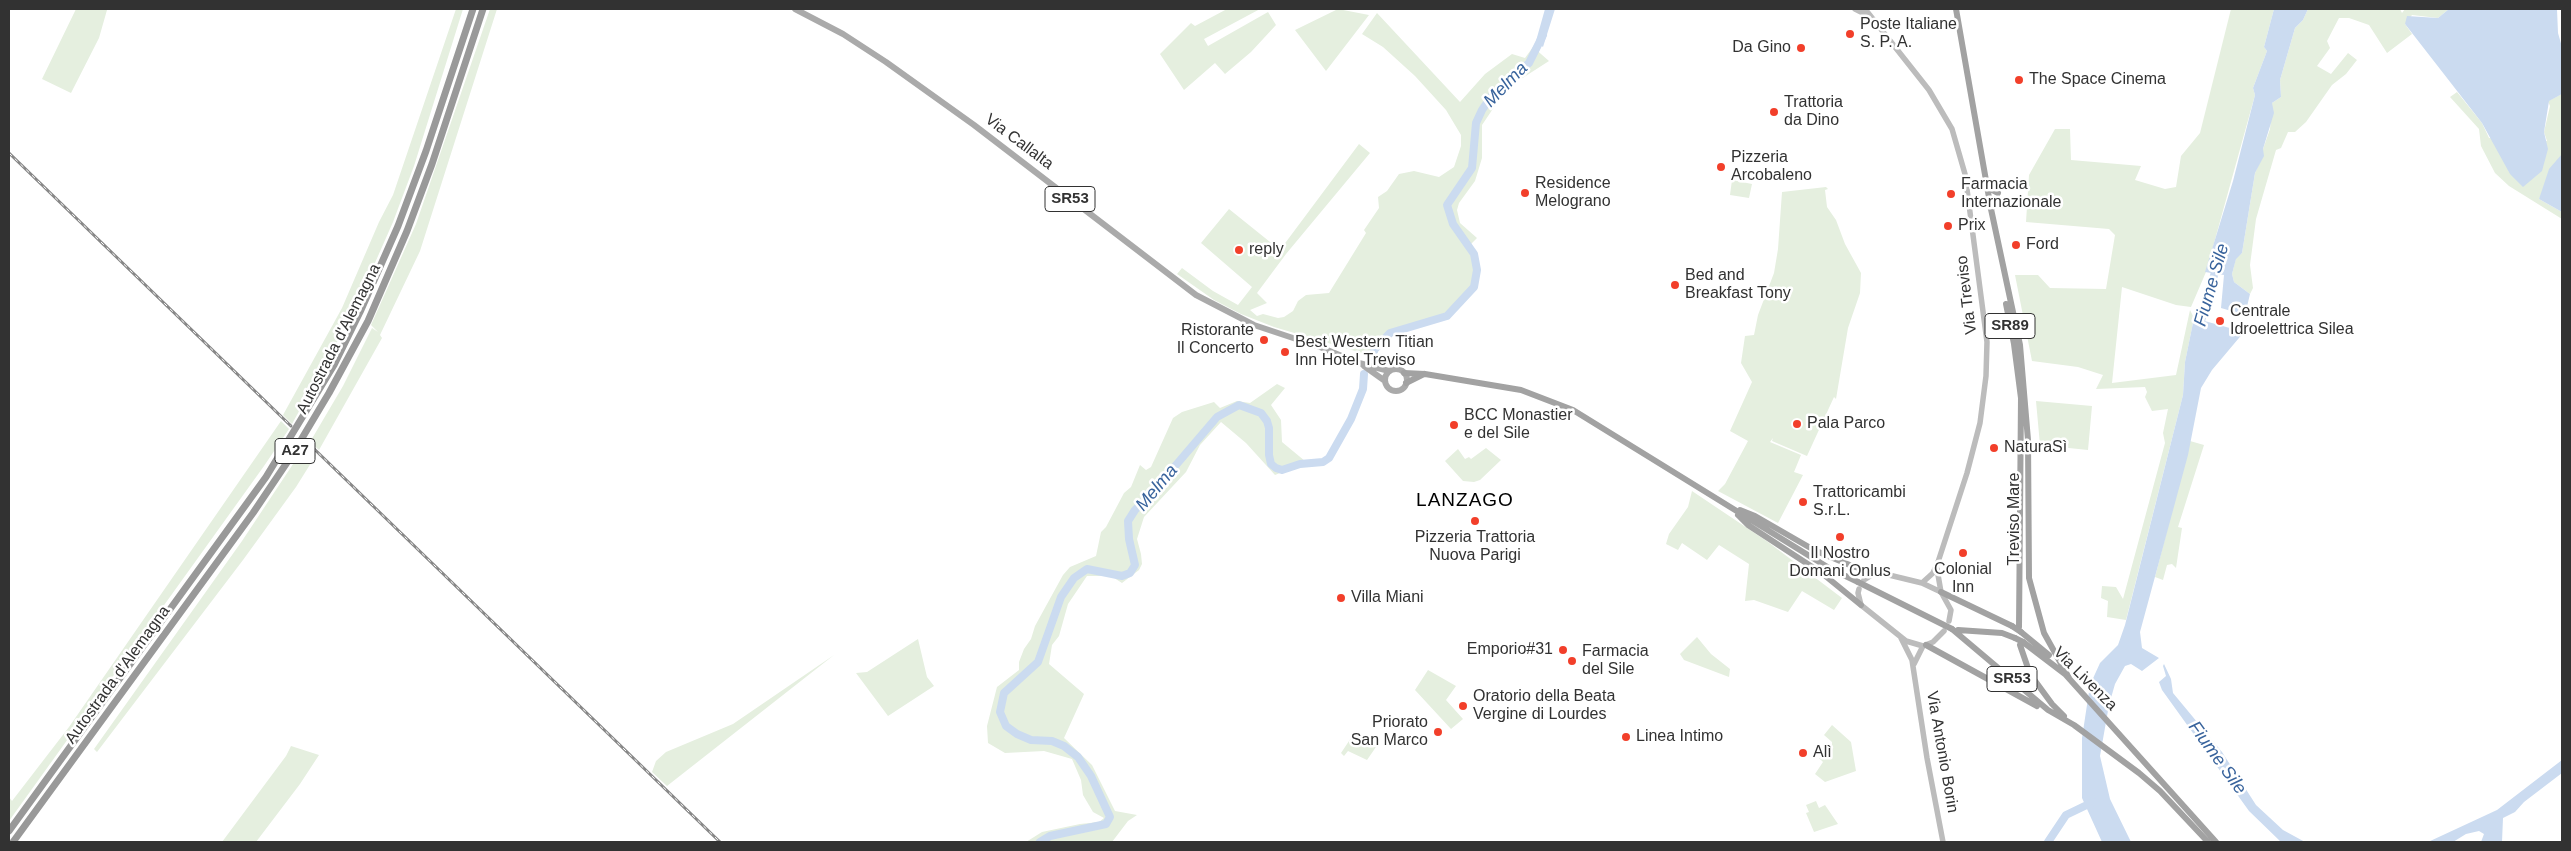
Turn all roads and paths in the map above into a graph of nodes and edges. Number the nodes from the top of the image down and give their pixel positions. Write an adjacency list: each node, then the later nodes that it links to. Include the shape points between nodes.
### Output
1 (473, 9): 39 (highway, Autostrada d'Alemagna / A27, via 398,226 334,365 256,492)
2 (483, 9): 40 (highway, Autostrada d'Alemagna / A27, via 407,231 368,321 329,393 257,506)
3 (795, 9): 13 (main road, Via Callalta / SR53, via 843,34 886,62 974,125 1196,295 1254,325)
4 (1855, 9): 7 (main road, Via Treviso)
5 (1865, 9): 7 (main road, Via Treviso)
6 (1956, 9): 8 (highway, Treviso Mare / SR89)
7 (1871, 17): 20 (main road, Via Treviso, via 1928,90 1952,129 1965,174 1981,285 1987,342 1980,423)
8 (1973, 115): 9 (highway, Treviso Mare / SR89); 29 (highway, Treviso Mare / SR89, via 1982,187 2014,344 2021,398)
9 (1987, 187): 10 (highway); 12 (highway, Treviso Mare / SR89)
10 (1998, 193)
11 (1999, 201): 12 (highway)
12 (1991, 209): 35 (highway, Treviso Mare / SR89, via 2020,345 2026,400 2029,578 2044,633)
13 (1359, 363): 14 (main road, Via Callalta / SR53); 17 (main road, Via Callalta / SR53)
14 (1389, 371): 15 (main road, via 1397,369); 17 (main road)
15 (1404, 373): 16 (highway, SR53); 18 (main road)
16 (1425, 374): 18 (highway); 19 (highway, SR53, via 1521,390 1573,410)
17 (1385, 381): 18 (main road, via 1388,388 1395,391)
18 (1406, 384)
19 (1729, 508): 21 (highway, via 1755,516 1814,550); 22 (highway, SR53, via 1828,568); 26 (highway)
20 (1938, 562): 23 (main road, Via Treviso, via 1933,573); 25 (main road, Via Treviso, via 1936,575)
21 (1875, 573): 22 (main road); 23 (main road)
22 (1861, 581): 28 (highway, SR53, bridge)
23 (1922, 583): 25 (main road)
24 (1859, 590): 26 (main road)
25 (1941, 592): 27 (main road, Via Treviso, via 1951,610); 29 (highway)
26 (1861, 605): 31 (main road)
27 (1949, 621)
28 (1952, 628): 32 (highway, Via Livenza / SR53, bridge, via 1966,632 2002,633); 37 (highway, SR53)
29 (2017, 628): 35 (highway)
30 (1944, 631): 33 (main road)
31 (1901, 638): 33 (main road); 34 (main road, Via Antonio Borin)
32 (2022, 643): 36 (highway, Via Livenza / SR53, via 2046,657); 38 (highway, via 2030,674 2039,689)
33 (1925, 646): 34 (main road, via 1917,654); 37 (highway)
34 (1913, 666): 41 (main road, Via Antonio Borin)
35 (2064, 670): 36 (highway, Treviso Mare / SR89)
36 (2069, 678): 43 (highway, Via Livenza / SR53)
37 (2048, 710): 38 (highway, SR53)
38 (2074, 725): 42 (highway, SR53, via 2160,791)
39 (9, 831)
40 (13, 842)
41 (1943, 842)
42 (2208, 842)
43 (2216, 842)

